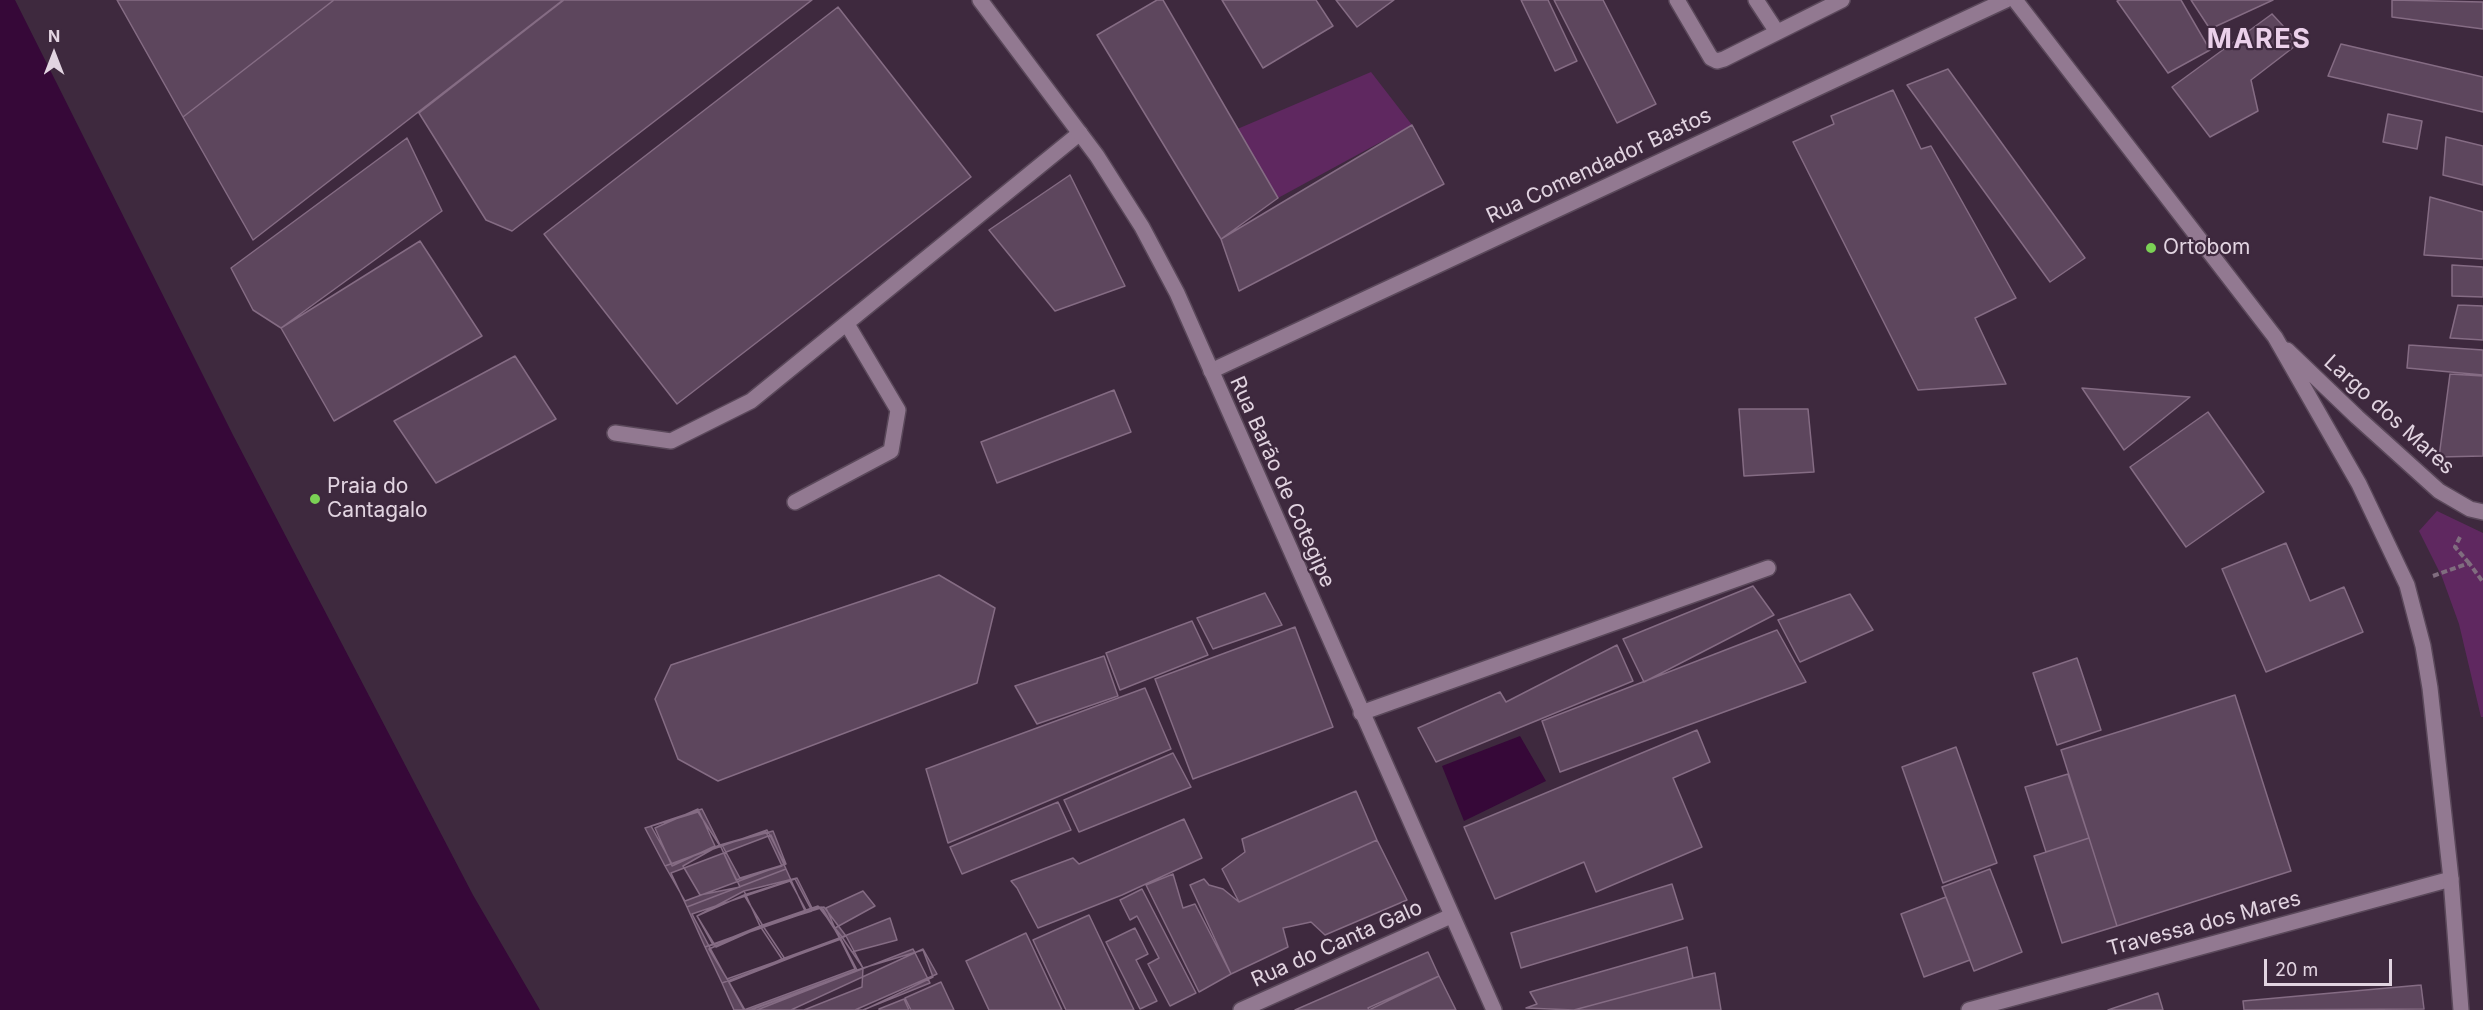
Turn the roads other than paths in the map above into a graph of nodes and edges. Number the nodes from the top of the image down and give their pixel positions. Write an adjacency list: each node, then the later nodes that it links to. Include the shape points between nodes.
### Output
1 (980, 0): 8 (street, Rua Barão de Cotegipe)
2 (1677, 0): 7 (street, via 1711,58 1717,61)
3 (1756, 0): 7 (street)
4 (1842, 0): 7 (street)
5 (2006, 0): 11 (street, Rua Comendador Bastos)
6 (2015, 0): 10 (street)
7 (1777, 32)
8 (1080, 133): 9 (street); 11 (street, Rua Barão de Cotegipe, via 1142,227 1177,293)
9 (847, 324): 12 (street, via 751,401 671,441); 13 (street, via 898,410 891,451)
10 (2275, 337): 14 (street, Largo dos Mares, via 2439,491); 17 (street, via 2360,484 2407,585 2430,688)
11 (1210, 371): 16 (street, Rua Barão de Cotegipe)
12 (615, 433)
13 (795, 502)
14 (2483, 512)
15 (1768, 568): 16 (street)
16 (1361, 712): 18 (street, Rua Barão de Cotegipe)
17 (2451, 879): 21 (street, Travessa dos Mares); 22 (street)
18 (1450, 916): 19 (street, Rua do Canta Galo); 20 (street, Rua Barão de Cotegipe)
19 (1241, 1010)
20 (1494, 1010)
21 (1969, 1010)
22 (2461, 1010)

